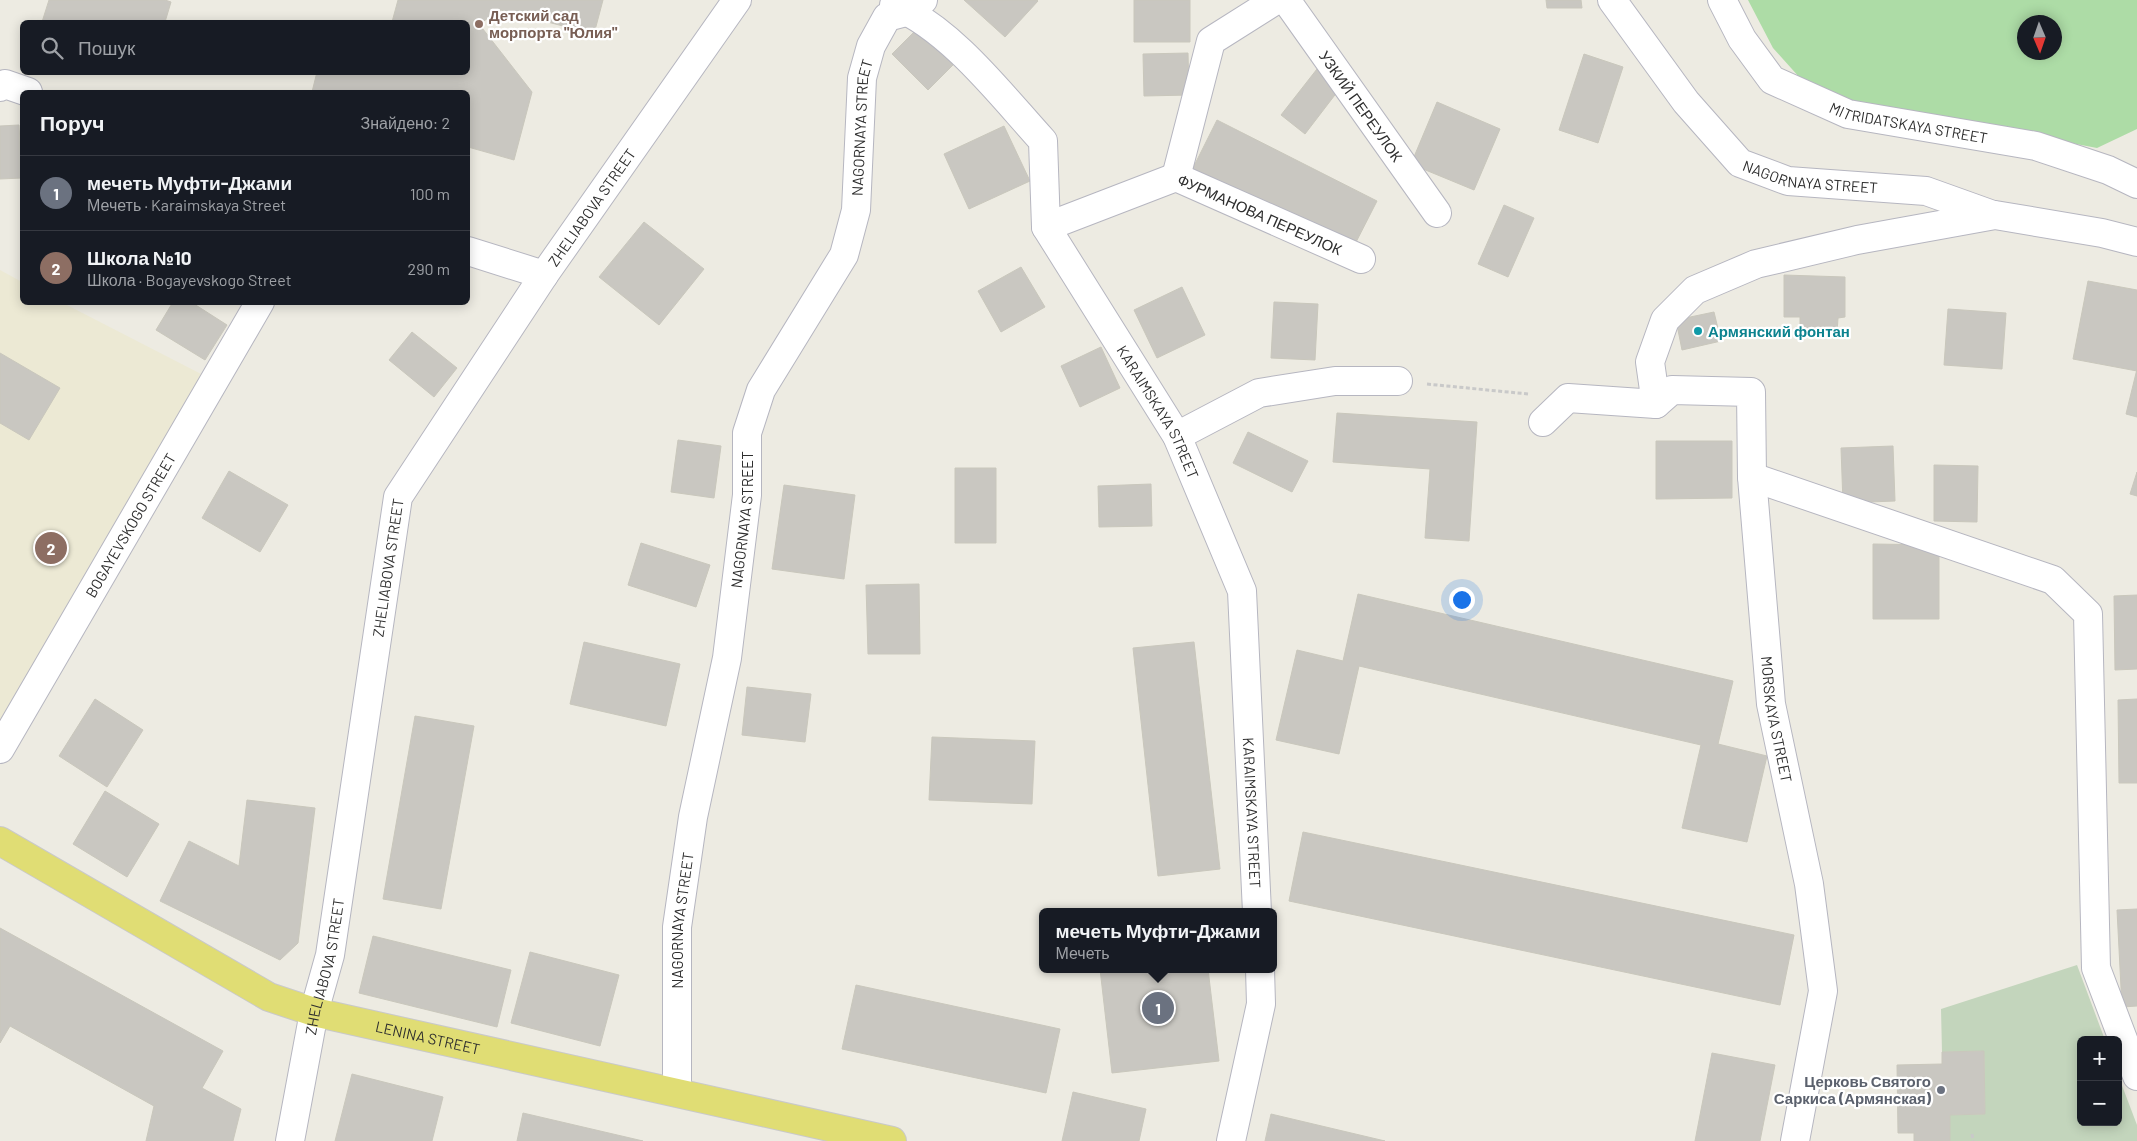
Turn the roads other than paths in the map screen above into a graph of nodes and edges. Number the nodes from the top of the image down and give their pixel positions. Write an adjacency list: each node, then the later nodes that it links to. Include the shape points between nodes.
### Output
1 (738, 0): 16 (street, ZHELIABOVA STREET)
2 (884, 0): 7 (street)
3 (1276, 0): 8 (street, via 1211,41)
4 (1286, 0): 10 (street, УЗКИЙ ПЕРЕУЛОК)
5 (1612, 0): 11 (street, NAGORNAYA STREET, via 1686,102 1740,163 1788,181 1926,191)
6 (1722, 0): 9 (street, MITRIDATSKAYA STREET, via 1742,39 1772,80 1789,88 1848,114 2036,146 2108,170)
7 (916, 6): 12 (street, via 1043,141); 29 (street, NAGORNAYA STREET, via 887,17 870,46 862,78 856,210 844,255 761,390 747,432 747,495 727,658 693,816 677,927)
8 (1176, 177): 12 (street, ФУРМАНОВА ПЕРЕУЛОК); 15 (street, ФУРМАНОВА ПЕРЕУЛОК)
9 (2137, 184)
10 (1437, 213)
11 (1995, 215): 13 (street); 19 (street, via 1857,240 1756,264 1695,290 1665,320 1650,362)
12 (1046, 227): 21 (street, KARAIMSKAYA STREET)
13 (2137, 242)
14 (470, 251): 16 (street)
15 (1361, 259)
16 (544, 275): 27 (street, ZHELIABOVA STREET, via 398,497 330,955)
17 (258, 305): 23 (street, BOGAYEVSKOGO STREET)
18 (1398, 381): 21 (street, via 1335,381 1259,393)
19 (1656, 404): 20 (street, via 1568,398); 22 (street, MORSKAYA STREET, via 1672,390 1751,392)
20 (1543, 422)
21 (1177, 436): 25 (street, KARAIMSKAYA STREET, via 1242,591)
22 (1752, 477): 28 (street, via 2054,580 2088,614 2096,968); 33 (street, MORSKAYA STREET, via 1771,704 1809,884 1822,991)
23 (0, 750)
24 (0, 842): 27 (main road, LENINA STREET, via 269,997)
25 (1257, 908)
26 (1260, 973): 32 (street, via 1261,1004)
27 (314, 1012): 29 (main road, LENINA STREET); 30 (street, ZHELIABOVA STREET)
28 (2137, 1076)
29 (677, 1092): 31 (main road, LENINA STREET)
30 (290, 1141)
31 (892, 1141)
32 (1231, 1141)
33 (1795, 1141)

